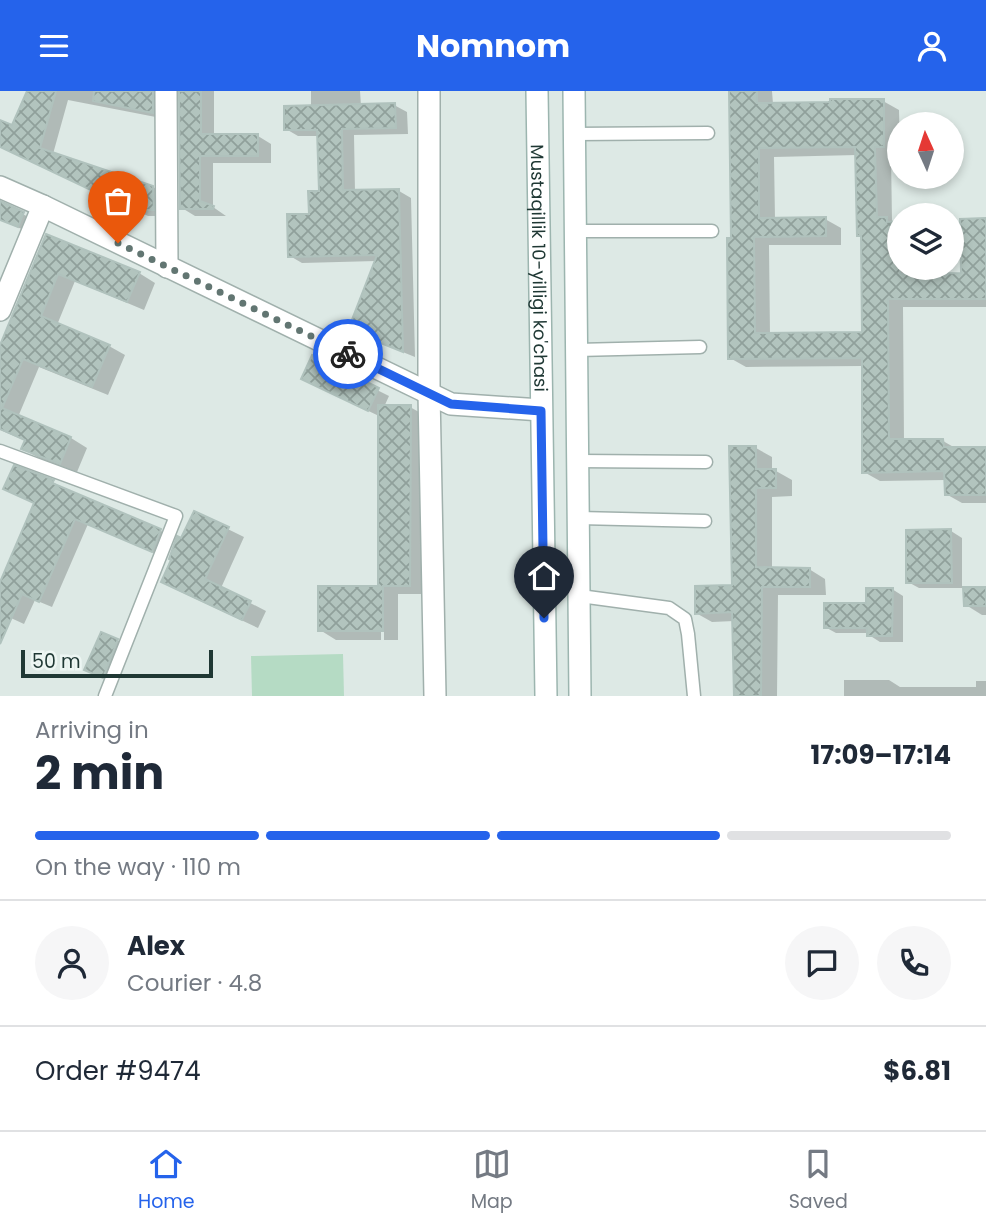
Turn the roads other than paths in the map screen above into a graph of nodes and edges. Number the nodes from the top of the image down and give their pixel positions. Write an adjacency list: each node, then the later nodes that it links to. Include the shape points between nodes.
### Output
1 (166, 91): 11 (street)
2 (429, 91): 15 (street)
3 (537, 91): 16 (street, Mustaqillik 10-yilligi ko'chasi)
4 (574, 91): 6 (street, Mustaqillik 10-yilligi ko'chasi)
5 (708, 133): 6 (lane)
6 (574, 134): 9 (street, Mustaqillik 10-yilligi ko'chasi)
7 (0, 187): 8 (street)
8 (43, 206): 11 (street); 12 (street)
9 (575, 231): 10 (lane); 14 (street, Mustaqillik 10-yilligi ko'chasi)
10 (712, 231)
11 (167, 267): 15 (street)
12 (0, 310)
13 (700, 347): 14 (lane)
14 (577, 350): 18 (street, Mustaqillik 10-yilligi ko'chasi)
15 (429, 393): 16 (street, via 451,404); 24 (street)
16 (541, 411): 25 (street, Mustaqillik 10-yilligi ko'chasi)
17 (0, 451): 23 (lane, via 176,516)
18 (578, 461): 19 (lane); 20 (street, Mustaqillik 10-yilligi ko'chasi)
19 (705, 463)
20 (579, 518): 21 (lane); 22 (street, Mustaqillik 10-yilligi ko'chasi)
21 (705, 521)
22 (580, 596): 26 (street, Mustaqillik 10-yilligi ko'chasi); 27 (lane, via 668,608 685,619)
23 (105, 696)
24 (435, 696)
25 (546, 696)
26 (580, 696)
27 (694, 696)

